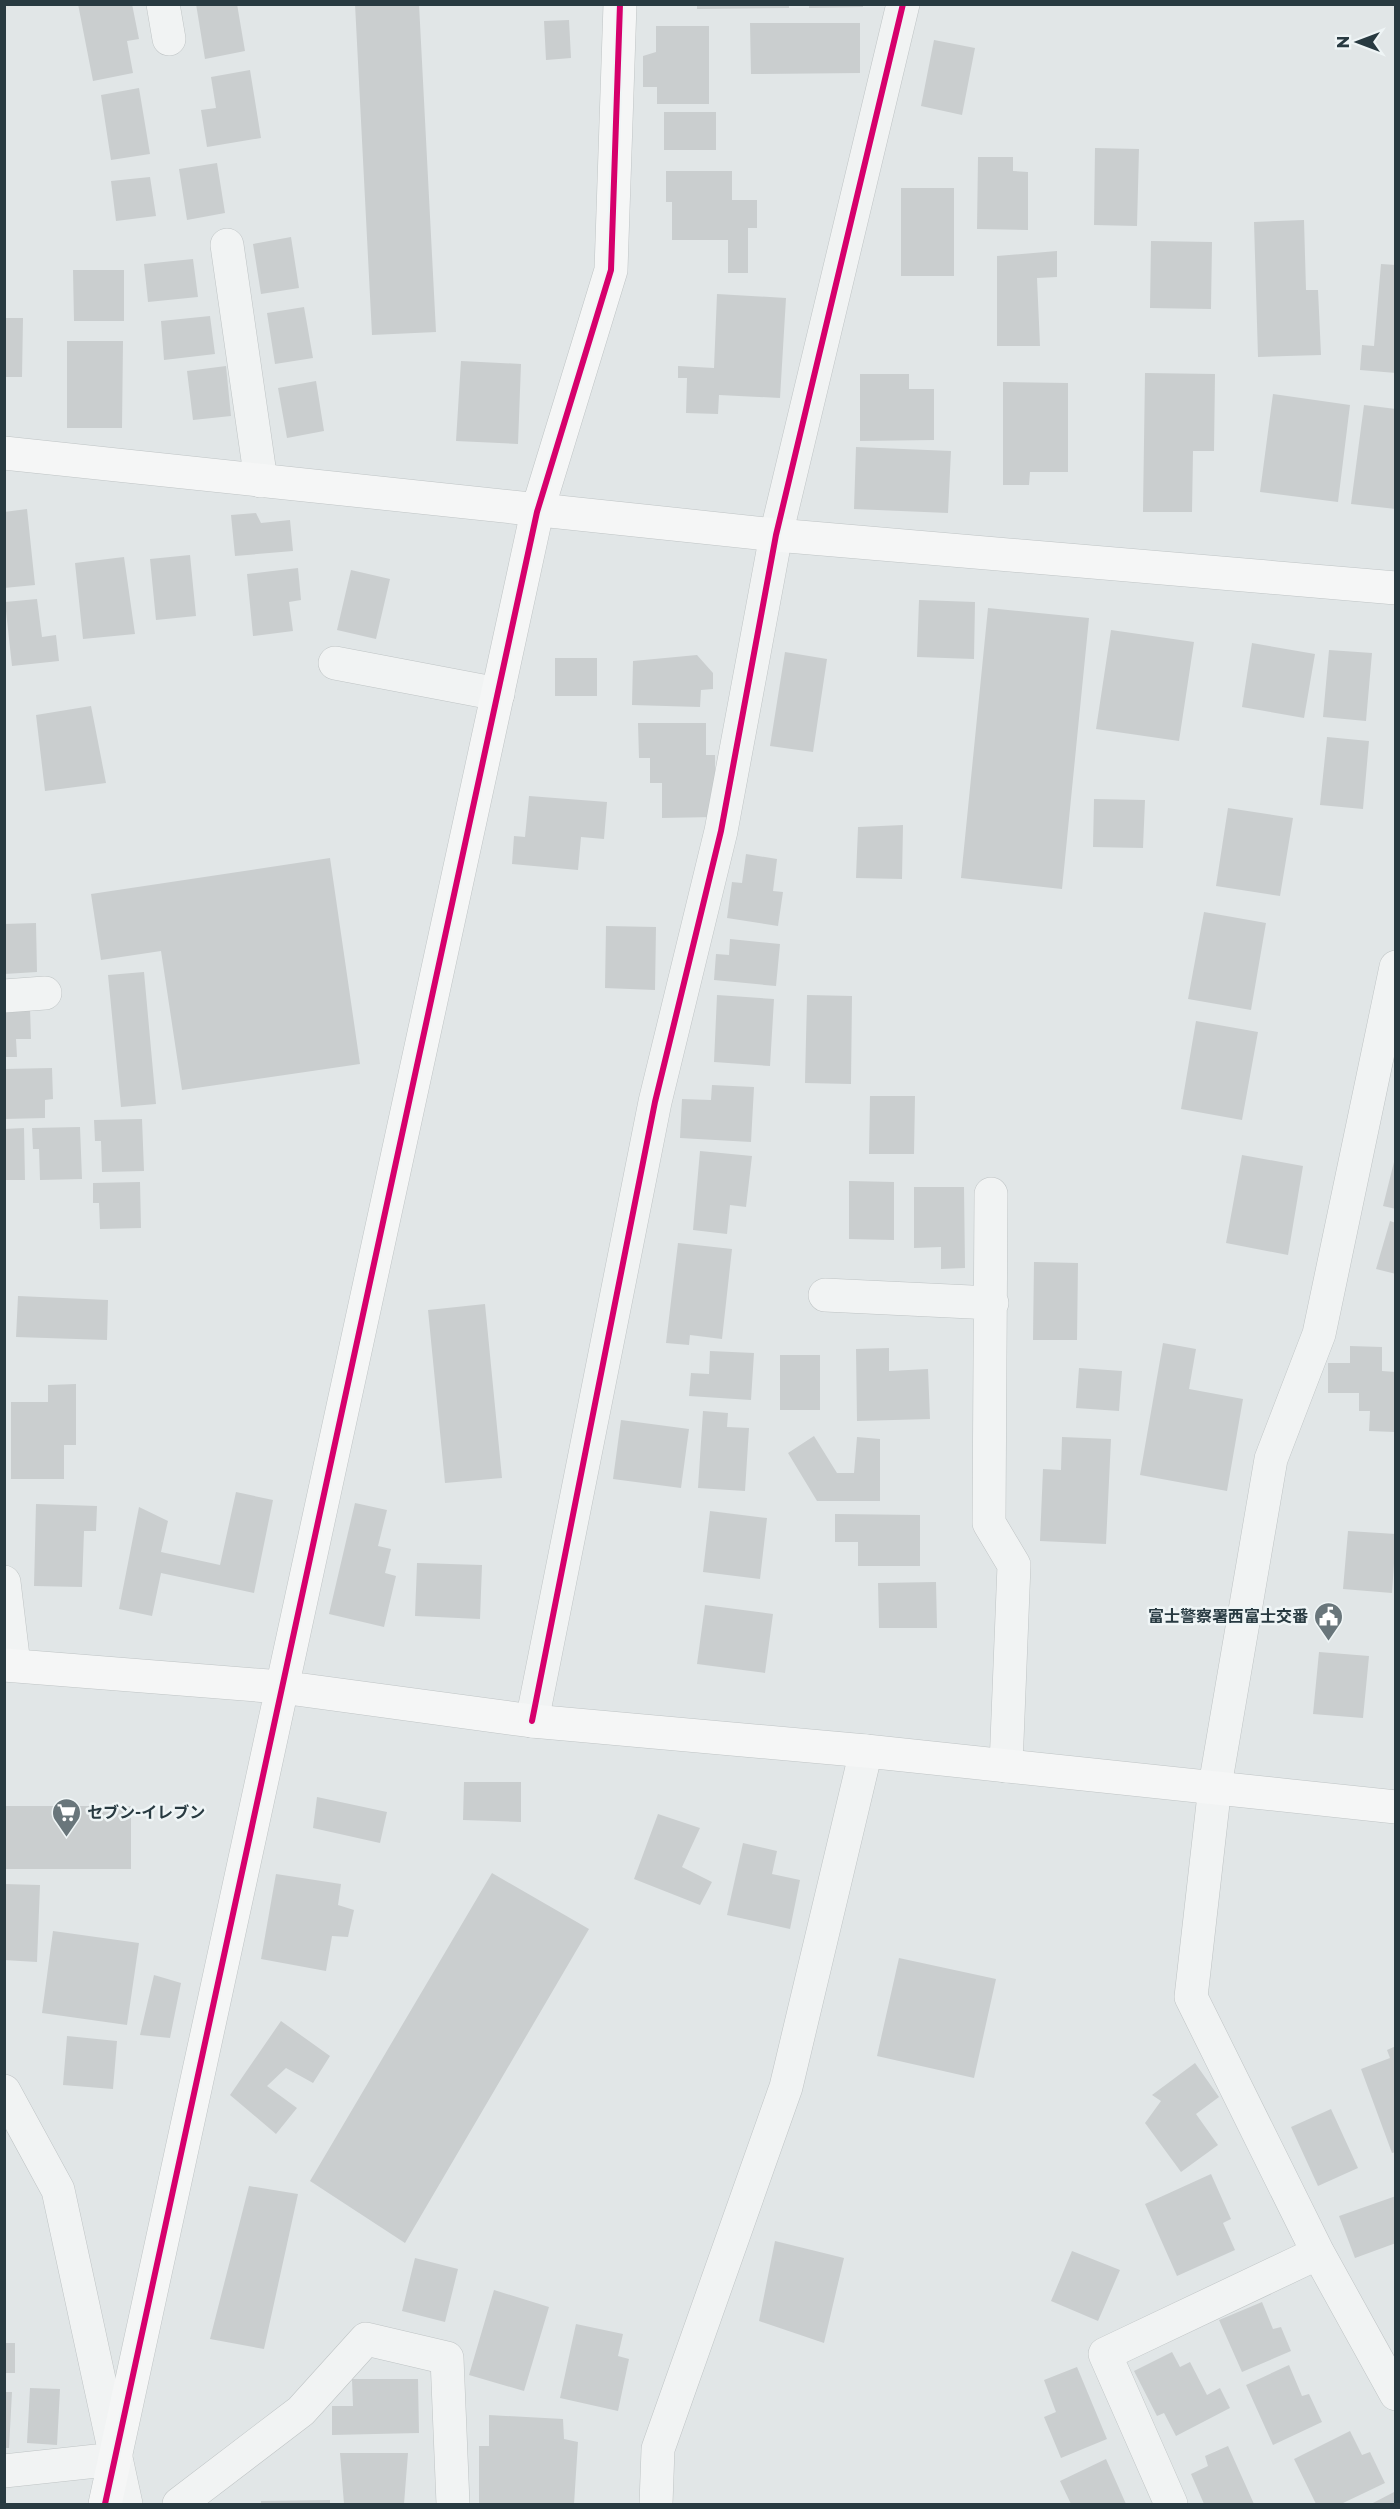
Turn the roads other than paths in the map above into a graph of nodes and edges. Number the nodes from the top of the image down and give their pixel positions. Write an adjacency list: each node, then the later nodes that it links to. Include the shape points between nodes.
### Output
1 (163, 4): 4 (street)
2 (620, 4): 8 (street, via 611,270)
3 (903, 4): 9 (street)
4 (169, 39)
5 (227, 245): 7 (street)
6 (4, 453): 7 (street)
7 (261, 481): 8 (street)
8 (537, 512): 9 (street); 12 (street)
9 (776, 535): 10 (street); 22 (street, via 721,831 655,1102)
10 (1395, 588)
11 (335, 663): 12 (street)
12 (498, 694): 21 (street)
13 (1395, 967): 25 (street, via 1319,1334 1271,1459)
14 (45, 993): 15 (street)
15 (4, 996)
16 (991, 1194): 18 (street)
17 (825, 1295): 18 (street)
18 (992, 1303): 24 (street, via 989,1523 1014,1565)
19 (4, 1582): 20 (street)
20 (9, 1665): 21 (street)
21 (281, 1687): 22 (street); 30 (street)
22 (532, 1721): 23 (street)
23 (866, 1751): 24 (street); 36 (street, via 786,2087 657,2449)
24 (1006, 1766): 25 (street)
25 (1215, 1786): 26 (street); 28 (street, via 1191,1997)
26 (1395, 1807)
27 (4, 2091): 30 (street, via 58,2190)
28 (1318, 2253): 29 (street); 37 (street, via 1105,2354)
29 (1395, 2394)
30 (115, 2460): 31 (street); 32 (street); 33 (street)
31 (4, 2471)
32 (105, 2505)
33 (126, 2505)
34 (179, 2505): 35 (street, via 301,2411 366,2338 447,2358)
35 (453, 2505)
36 (656, 2505)
37 (1171, 2505)

